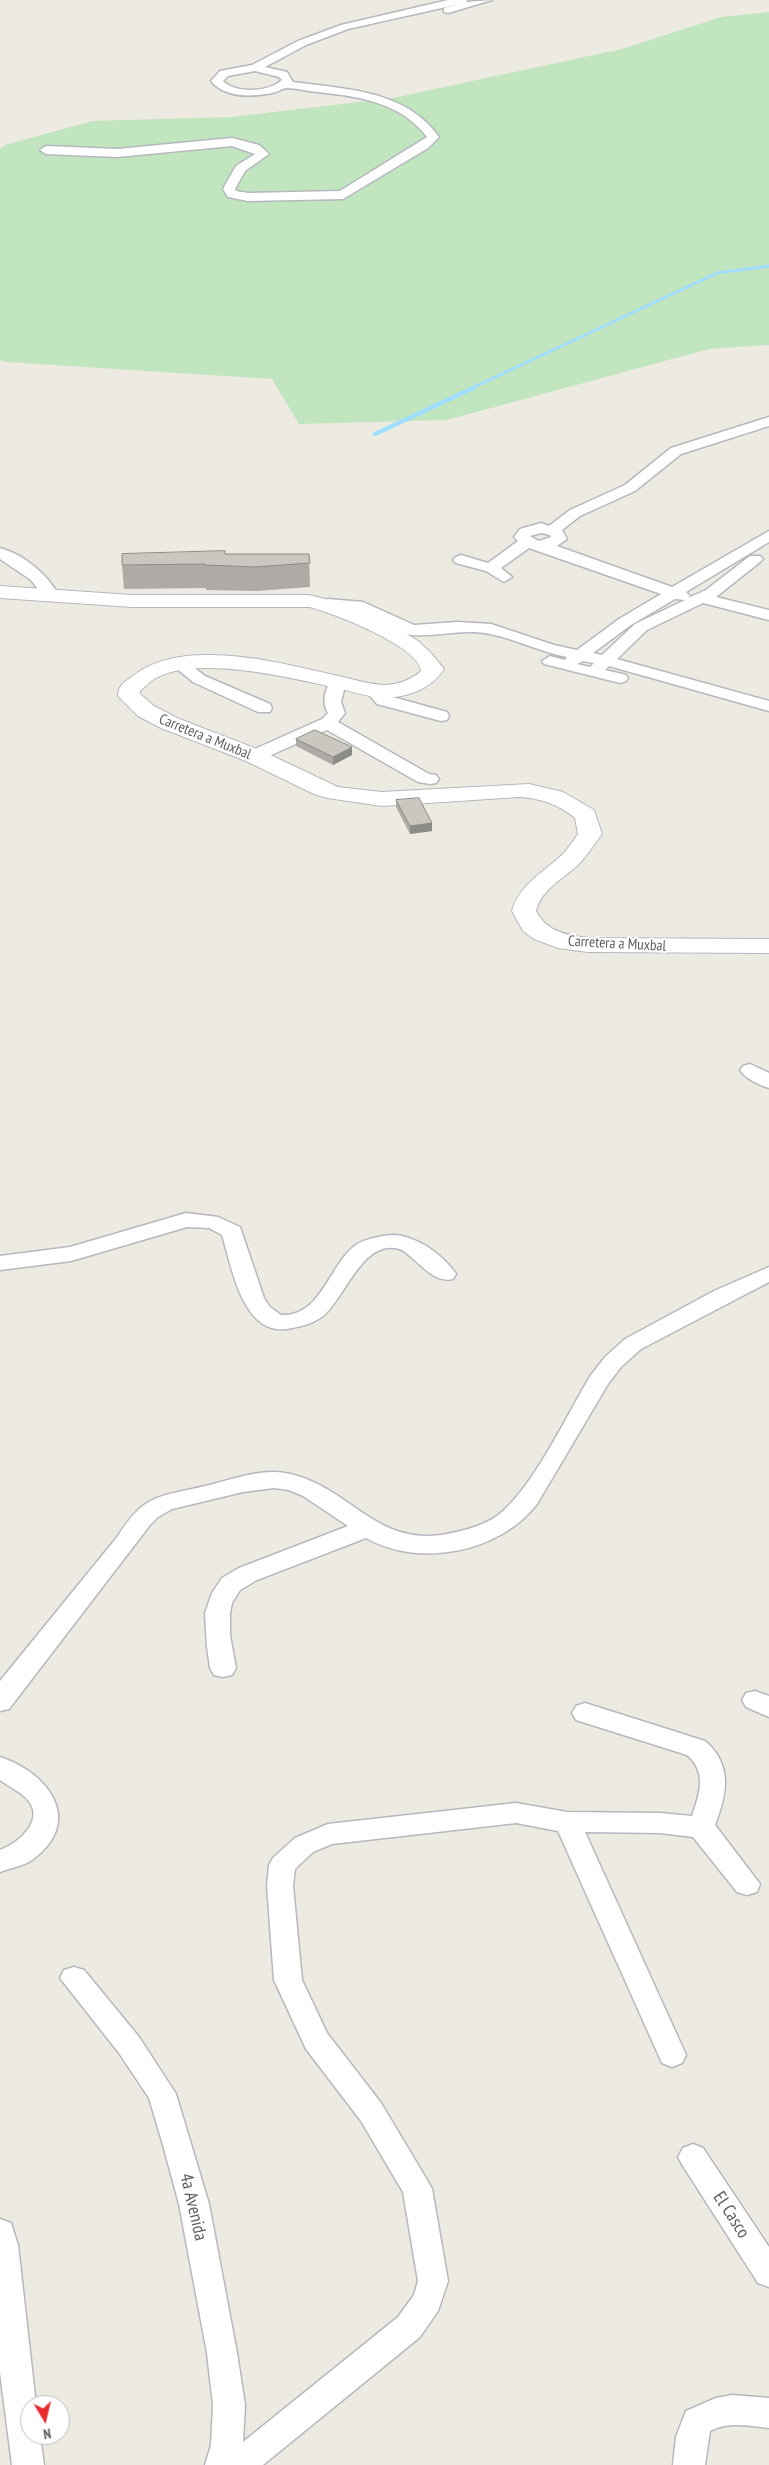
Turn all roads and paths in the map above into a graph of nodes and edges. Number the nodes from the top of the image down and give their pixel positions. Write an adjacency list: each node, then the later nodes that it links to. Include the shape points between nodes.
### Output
1 (462, 0): 3 (street, via 345,27 302,43)
2 (487, 0): 4 (street, via 359,30 315,46 280,65)
3 (255, 68): 4 (street); 5 (street, via 224,73 216,81 225,88 246,92)
4 (276, 71): 5 (street, via 288,77)
5 (286, 85): 10 (street, via 344,91 391,104 416,117 427,126 433,137 343,195 268,197 232,194 229,189 240,169)
6 (263, 138): 7 (street, via 250,137)
7 (232, 142): 9 (street, via 116,153); 10 (street, via 256,148)
8 (276, 148): 10 (street)
9 (46, 150)
10 (263, 154)
11 (769, 421): 12 (street, via 676,451 630,488 575,512)
12 (556, 534): 14 (street, via 535,528 525,532 522,537); 22 (street, via 566,541)
13 (769, 536): 22 (street)
14 (533, 544): 20 (street); 24 (street)
15 (769, 550): 26 (street)
16 (0, 553): 19 (street)
17 (0, 560): 19 (street)
18 (460, 560): 20 (street)
19 (16, 562): 25 (street, via 47,586)
20 (491, 568): 21 (street)
21 (504, 577)
22 (690, 584): 24 (street); 26 (street)
23 (0, 592): 25 (main road, Carretera a Muxbal)
24 (675, 593): 26 (street); 30 (street, via 625,622)
25 (52, 597): 27 (main road, Carretera a Muxbal, via 132,601 296,600)
26 (703, 597): 28 (street); 32 (street, via 641,627)
27 (328, 604): 29 (main road, Carretera a Muxbal, via 348,611); 30 (street, via 363,607 413,630 491,629)
28 (769, 615)
29 (406, 643): 30 (street, via 435,639 480,640); 34 (main road, Carretera a Muxbal, via 429,662 433,670 430,676 411,686)
30 (573, 660): 32 (street)
31 (178, 663): 33 (main road, Carretera a Muxbal, via 231,663); 36 (street, via 199,679); 40 (main road, Carretera a Muxbal, via 158,669 135,682 129,689 129,696 146,711 169,723)
32 (599, 666): 35 (street, via 635,670); 38 (street, via 645,683)
33 (338, 682): 34 (main road, Carretera a Muxbal); 39 (street, via 331,701 337,713)
34 (372, 690): 37 (street, via 383,700)
35 (769, 706)
36 (264, 708)
37 (441, 716)
38 (769, 718)
39 (328, 723): 40 (street); 41 (street)
40 (254, 756): 42 (main road, Carretera a Muxbal, via 322,789 368,799 540,790 575,806 586,815 590,834 573,857 537,888 524,909 532,926 558,941 612,946)
41 (430, 779)
42 (769, 946)
43 (750, 1070): 44 (street)
44 (769, 1082)
45 (0, 1263): 46 (street, via 71,1254 186,1220 201,1220 226,1226 232,1232 256,1305 270,1319 283,1323 302,1320 319,1309 362,1251 378,1244 394,1241 415,1248)
46 (445, 1274)
47 (769, 1274): 48 (street, via 634,1344 613,1362 529,1499 511,1518 484,1534 441,1546 402,1544)
48 (367, 1528): 49 (street, via 248,1574 232,1584 221,1600 217,1623); 50 (street, via 322,1497 299,1485 282,1481 262,1482 150,1508)
49 (223, 1668)
50 (0, 1702)
51 (584, 1713): 54 (street, via 696,1748 706,1754 711,1762 713,1782)
52 (0, 1767): 55 (street, via 36,1791 46,1809 43,1833 22,1853)
53 (567, 1822): 54 (street); 58 (street); 66 (street, via 516,1813 328,1834 304,1845 282,1865 280,1886 288,1980 316,2041 371,2112 417,2189 434,2281 426,2301 409,2327)
54 (701, 1827): 56 (street)
55 (0, 1861)
56 (747, 1884)
57 (74, 1978): 65 (street, 4a Avenida, via 129,2045 162,2094 178,2144 194,2204 222,2353 229,2406 227,2445)
58 (672, 2055)
59 (693, 2157): 61 (street, El Casco)
60 (0, 2232): 62 (street)
61 (769, 2273)
62 (6, 2344): 64 (street)
63 (769, 2412): 67 (street, via 727,2409 716,2411 697,2422)
64 (28, 2465)
65 (222, 2465)
66 (240, 2465)
67 (689, 2465)

